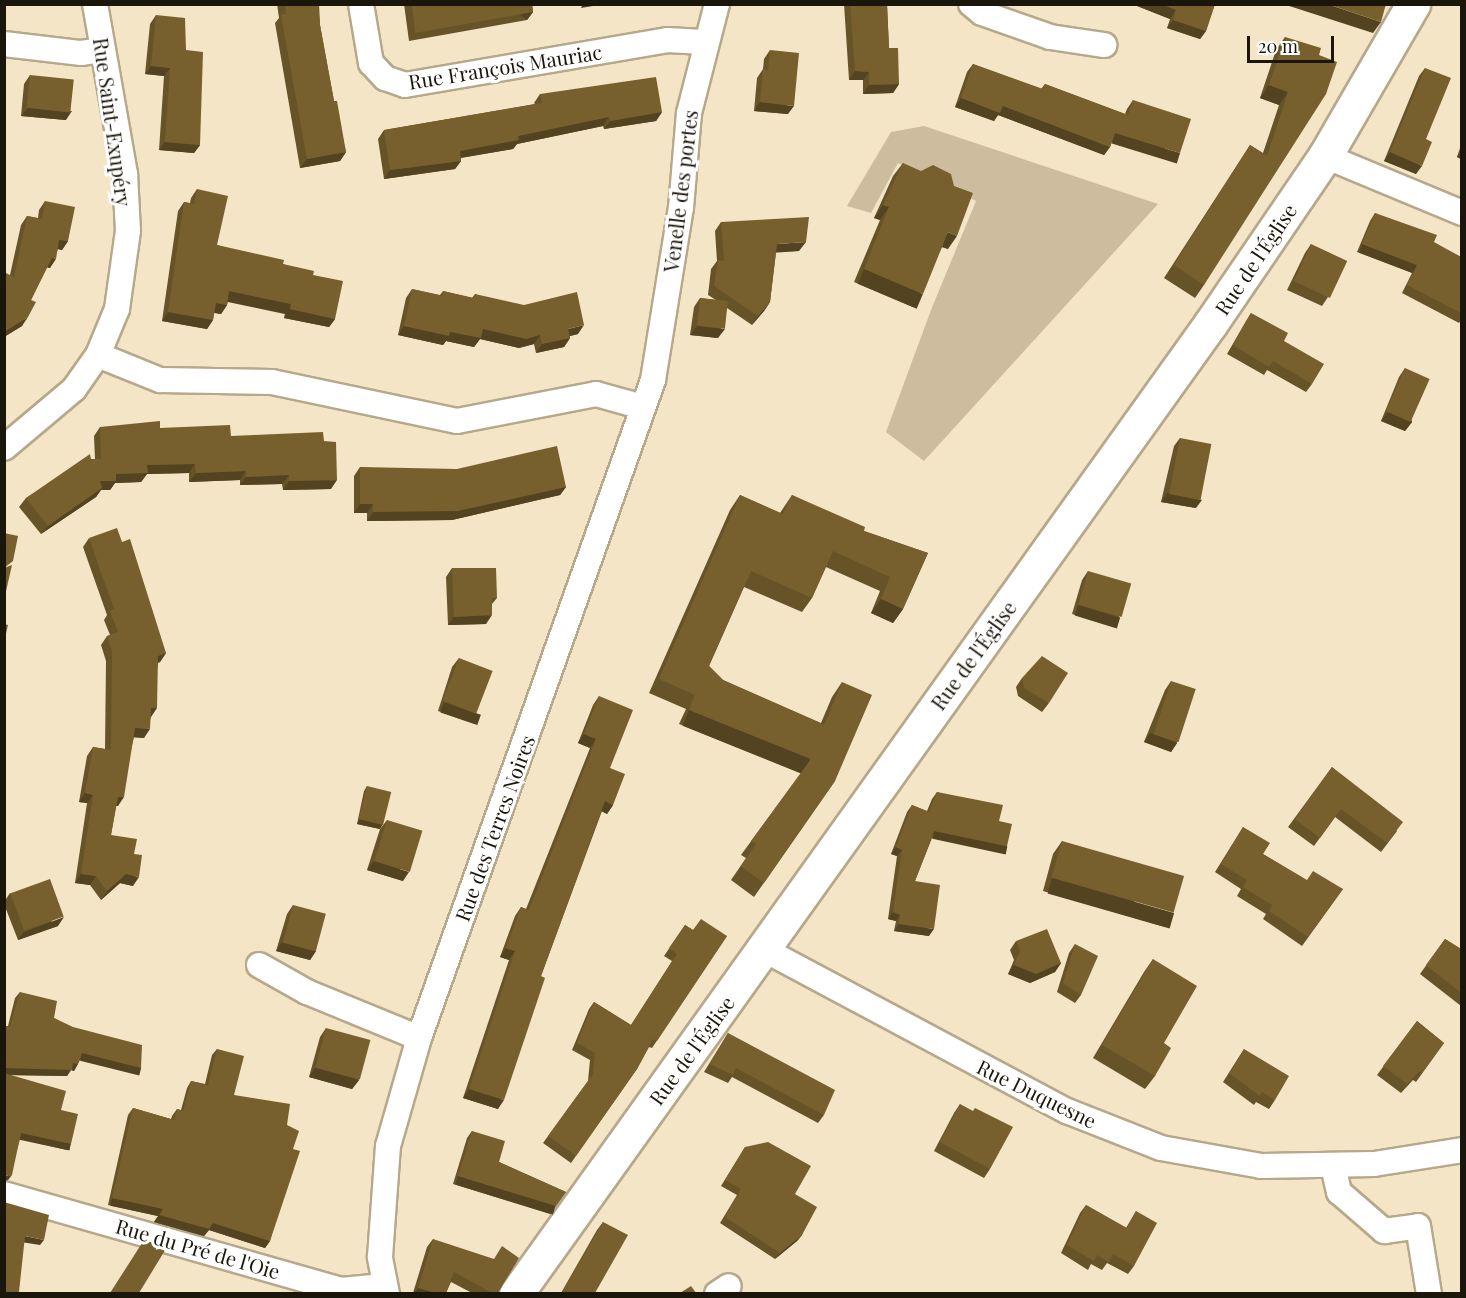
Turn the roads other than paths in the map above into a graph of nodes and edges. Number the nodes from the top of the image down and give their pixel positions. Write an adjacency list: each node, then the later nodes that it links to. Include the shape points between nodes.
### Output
1 (95, 4): 9 (street, Rue Saint-Exupéry)
2 (361, 4): 6 (street, Rue François Mauriac, via 370,63 385,78 405,85 667,40)
3 (717, 4): 6 (street, Venelle des portes)
4 (971, 4): 8 (street, via 982,13 1050,37)
5 (1413, 4): 10 (street, Rue de l'Église)
6 (704, 42): 13 (street, Venelle des portes, via 689,113 681,208)
7 (4, 44): 9 (street, via 81,53)
8 (1104, 45)
9 (103, 51): 12 (street, Rue Saint-Exupéry, via 125,174 128,231 117,309)
10 (1325, 156): 11 (street); 16 (street, Rue de l'Église, via 1204,333)
11 (1461, 213)
12 (98, 355): 14 (street, via 159,380 272,382 457,422 596,394); 15 (street, Rue Saint-Exupéry, via 74,389)
13 (653, 380): 14 (street, Rue des Terres Noires)
14 (643, 407): 18 (street, Rue des Terres Noires)
15 (4, 448)
16 (763, 950): 20 (street, Rue Duquesne, via 1067,1111 1161,1148 1261,1166); 23 (street, Rue de l'Église)
17 (259, 964): 18 (street, via 307,992)
18 (419, 1038): 22 (street, Rue des Terres Noires, via 388,1146 380,1257)
19 (1461, 1150): 20 (street, Rue Duquesne)
20 (1333, 1166): 24 (street, via 1339,1192 1384,1232 1418,1226)
21 (4, 1194): 22 (street, Rue du Pré de l'Oie, via 341,1290)
22 (385, 1290)
23 (516, 1293)
24 (1429, 1293)

